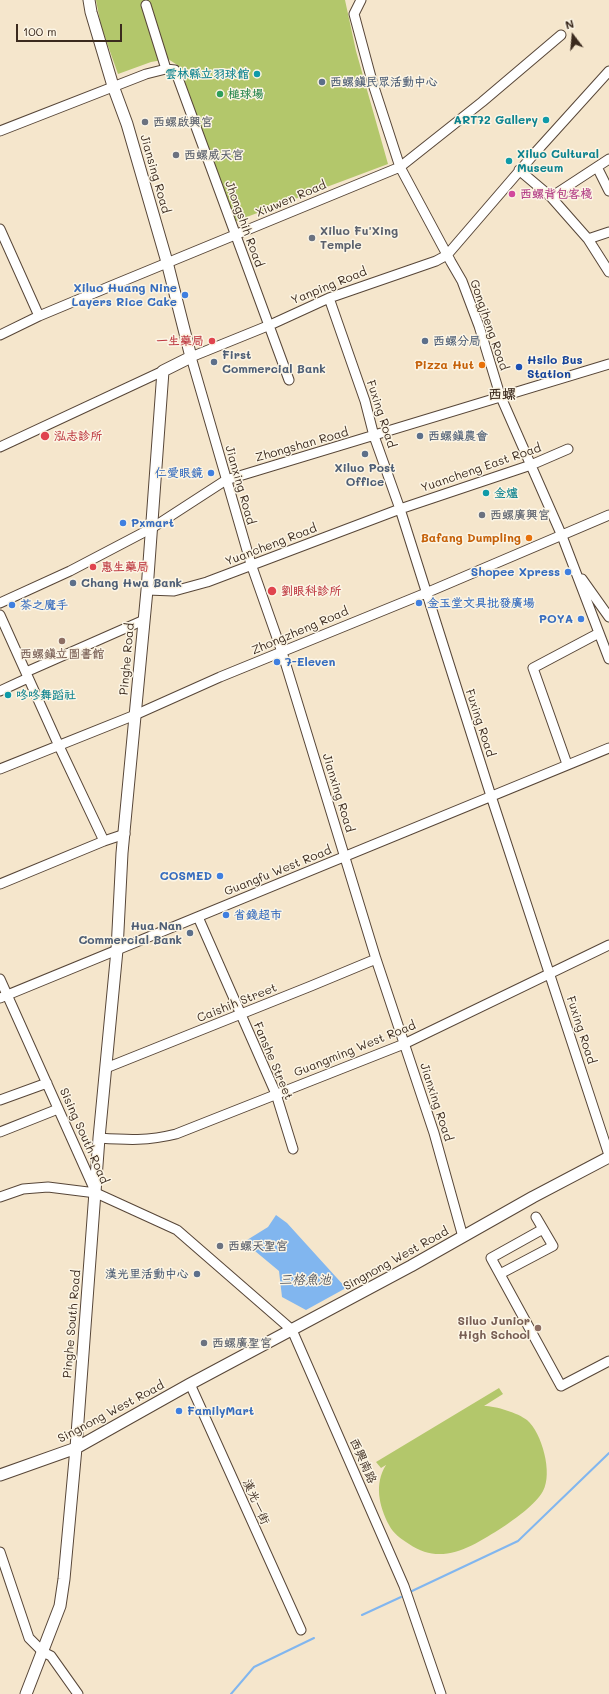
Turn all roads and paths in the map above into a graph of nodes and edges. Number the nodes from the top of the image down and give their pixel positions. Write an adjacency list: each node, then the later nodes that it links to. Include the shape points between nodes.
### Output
1 (89, 0): 7 (main road, Jiansing Road)
2 (361, 0): 10 (street, Gongjheng Road, via 354,14)
3 (146, 5): 5 (street)
4 (561, 35): 10 (street, Xiuwen Road)
5 (166, 69): 7 (street); 17 (street, Jhongshih Road, via 176,70)
6 (609, 71): 12 (street, Yanping Road)
7 (113, 86): 8 (street); 20 (main road, Jiansing Road, via 127,124)
8 (0, 131)
9 (609, 159): 11 (street)
10 (400, 167): 17 (street, Xiuwen Road); 19 (street, Gongjheng Road)
11 (597, 167): 13 (street); 14 (street)
12 (519, 170): 14 (street); 19 (street, Yanping Road)
13 (609, 191)
14 (551, 198): 18 (street)
15 (0, 229): 23 (street)
16 (609, 232): 18 (street)
17 (235, 236): 20 (street, Xiuwen Road); 24 (street, Jhongshih Road)
18 (588, 239): 21 (street)
19 (446, 255): 22 (street, Yanping Road, via 436,261); 30 (street, Gongjheng Road, via 462,281)
20 (167, 262): 23 (street, Xiuwen Road); 26 (main road, Jiansing Road)
21 (609, 272)
22 (329, 298): 24 (street, Yanping Road); 31 (street, Fuxing Road, via 365,401)
23 (39, 316): 25 (street, Xiuwen Road)
24 (270, 325): 26 (street, Yanping Road); 29 (street, Jhongshih Road)
25 (0, 335)
26 (190, 357): 28 (main road, Yanping Road); 35 (street, Jianxing Road)
27 (609, 364): 30 (street, Zhongshan Road)
28 (162, 371): 32 (street, Yanping Road); 38 (main road, Pinghe Road)
29 (289, 380)
30 (500, 395): 31 (street, Zhongshan Road); 34 (street, Gongjheng Road)
31 (374, 436): 35 (street, Zhongshan Road); 36 (street, Fuxing Road)
32 (0, 446)
33 (568, 448): 34 (street, Yuancheng East Road)
34 (530, 465): 36 (street, Yuancheng East Road); 39 (street, Gongjheng Road)
35 (226, 480): 38 (street, Zhongshan Road); 40 (street, Jianxing Road)
36 (400, 509): 40 (street, Yuancheng Road); 43 (street, Fuxing Road)
37 (609, 515): 39 (street, Zhongzheng Road)
38 (152, 528): 42 (main road, Pinghe Road); 44 (street, Zhongshan Road, via 70,571)
39 (562, 536): 41 (street, Gongjheng Road); 43 (street, Zhongzheng Road)
40 (251, 564): 42 (street, Yuancheng Road, via 207,582 174,591); 49 (street, Jianxing Road)
41 (574, 568): 46 (street); 48 (street, Gongjheng Road)
42 (147, 590): 47 (main road, Pinghe Road)
43 (426, 593): 49 (street, Zhongzheng Road); 58 (street, Fuxing Road)
44 (0, 603)
45 (0, 615): 51 (street)
46 (609, 617)
47 (144, 620): 51 (street); 53 (main road, Pinghe Road)
48 (599, 633): 50 (street, Gongjheng Road); 56 (street, via 533,668)
49 (282, 652): 53 (street, Zhongzheng Road); 61 (street, Jianxing Road)
50 (609, 659)
51 (27, 675): 52 (street); 54 (street)
52 (0, 691)
53 (135, 715): 54 (street, Zhongzheng Road); 59 (main road, Pinghe Road)
54 (59, 746): 57 (street, Zhongzheng Road); 60 (street)
55 (609, 748): 56 (street, Guangfu West Road)
56 (567, 764): 58 (street, Guangfu West Road)
57 (0, 769)
58 (491, 796): 61 (street, Guangfu West Road); 67 (street, Fuxing Road)
59 (125, 834): 60 (street); 65 (main road, Pinghe Road)
60 (104, 840): 62 (street)
61 (345, 857): 63 (street, Guangfu West Road); 66 (street, Jianxing Road)
62 (0, 884)
63 (198, 917): 65 (street, Guangfu West Road); 70 (street, Fanshe Street)
64 (609, 945): 67 (street, Guangming West Road)
65 (117, 950): 69 (street, Guangfu West Road); 72 (main road, Pinghe South Road)
66 (376, 959): 70 (street, Caishih Street); 71 (street, Jianxing Road)
67 (550, 974): 71 (street, Guangming West Road); 80 (street, Fuxing Road)
68 (0, 979): 69 (street, Sising South Road)
69 (4, 997): 73 (street, Sising South Road)
70 (240, 1014): 72 (street, Caishih Street); 74 (street, Fanshe Street)
71 (404, 1044): 74 (street, Guangming West Road); 85 (street, Jianxing Road, via 434,1133)
72 (106, 1068): 78 (main road, Pinghe South Road)
73 (47, 1083): 75 (street); 76 (street, Sising South Road)
74 (276, 1094): 78 (street, Guangming West Road, via 176,1134 132,1141); 79 (street, Fanshe Street)
75 (0, 1100)
76 (58, 1109): 77 (street); 81 (street, Sising South Road)
77 (0, 1132)
78 (99, 1138): 81 (main road, Pinghe South Road)
79 (293, 1149)
80 (609, 1156): 85 (main road, Singnong West Road)
81 (96, 1193): 82 (street, via 48,1187 23,1189); 87 (street, Sising South Road, via 177,1230); 90 (main road, Pinghe South Road)
82 (0, 1197)
83 (536, 1217): 84 (street)
84 (544, 1229): 86 (street, via 491,1258); 86 (street, via 553,1246)
85 (463, 1237): 87 (main road, Singnong West Road)
86 (500, 1274): 88 (street, via 562,1386)
87 (292, 1330): 89 (main road, Singnong West Road); 97 (street, 西興南路, via 376,1519 410,1604)
88 (609, 1361)
89 (190, 1384): 90 (main road, Singnong West Road); 93 (street, 漢光一街)
90 (76, 1448): 91 (main road, Singnong West Road); 94 (main road, Pinghe South Road, via 60,1606)
91 (0, 1474)
92 (0, 1552): 94 (street, via 29,1638)
93 (301, 1630)
94 (43, 1652): 95 (main road, Pinghe South Road); 96 (street, via 51,1656)
95 (26, 1694)
96 (78, 1694)
97 (441, 1694)

